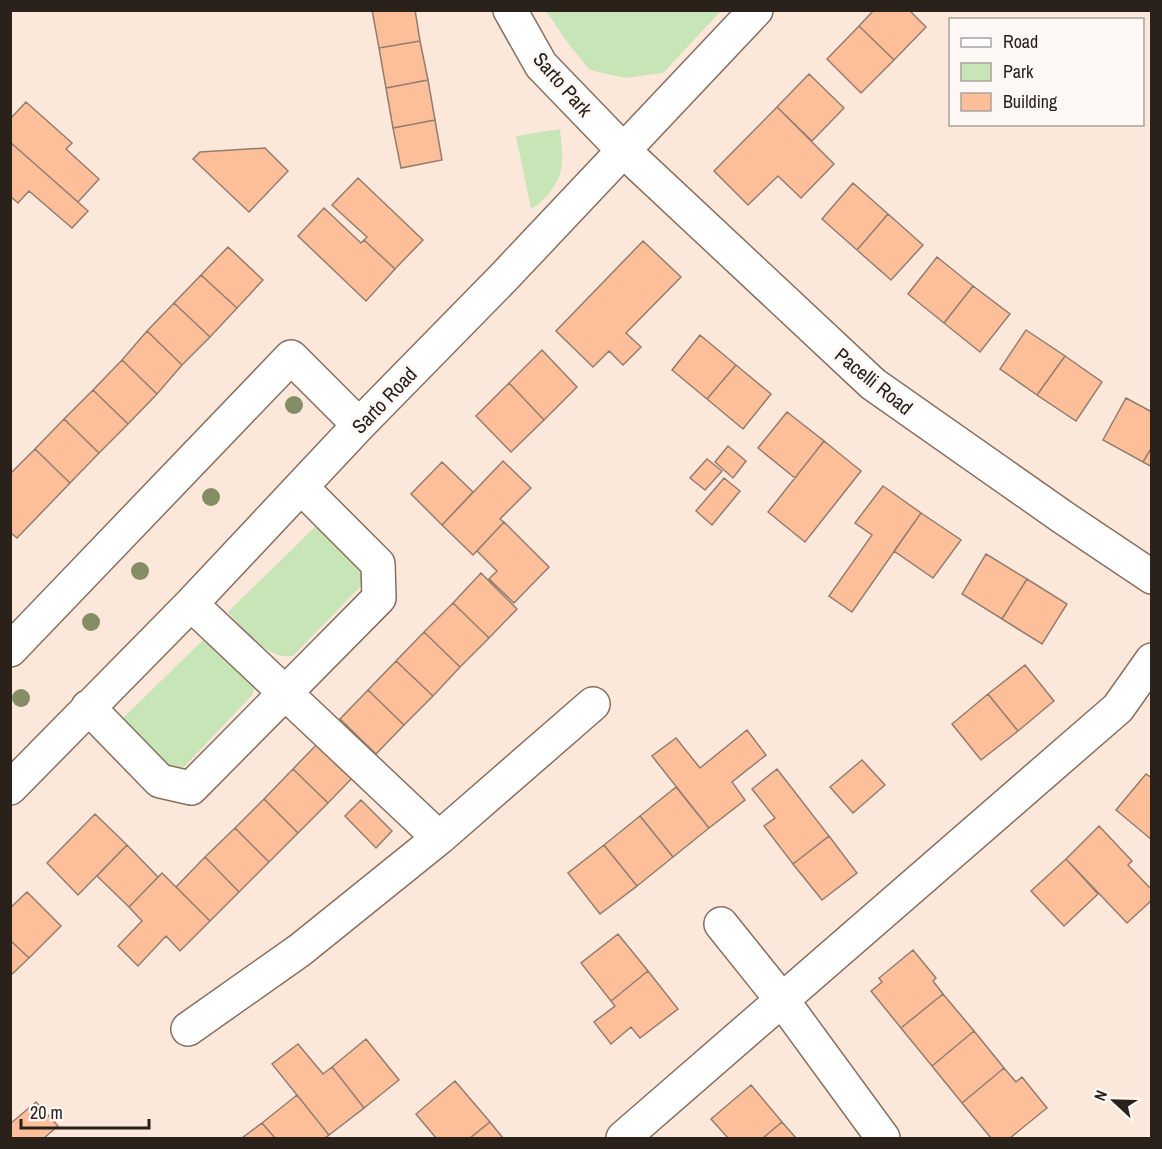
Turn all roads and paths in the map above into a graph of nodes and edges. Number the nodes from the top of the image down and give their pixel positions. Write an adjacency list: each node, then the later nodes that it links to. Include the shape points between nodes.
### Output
1 (510, 10): 3 (street, Sarto Park, via 541,65)
2 (754, 11): 3 (street, Sarto Road)
3 (624, 151): 4 (street, Sarto Road); 6 (street, Pacelli Road, via 873,384)
4 (359, 425): 5 (street, Sarto Road); 8 (street, via 291,357)
5 (301, 487): 7 (street, Sarto Road); 10 (street, via 378,564 379,598)
6 (1152, 577)
7 (191, 604): 10 (street); 12 (street, Sarto Road)
8 (10, 650)
9 (1152, 660): 16 (street, via 1118,708)
10 (285, 693): 12 (street, via 191,788 160,781); 14 (street)
11 (593, 704): 14 (street)
12 (88, 707): 13 (street, Sarto Road)
13 (15, 772)
14 (439, 838): 17 (street, via 300,950)
15 (722, 924): 16 (street)
16 (782, 1000): 18 (street); 19 (street)
17 (188, 1029)
18 (624, 1138)
19 (883, 1138)

